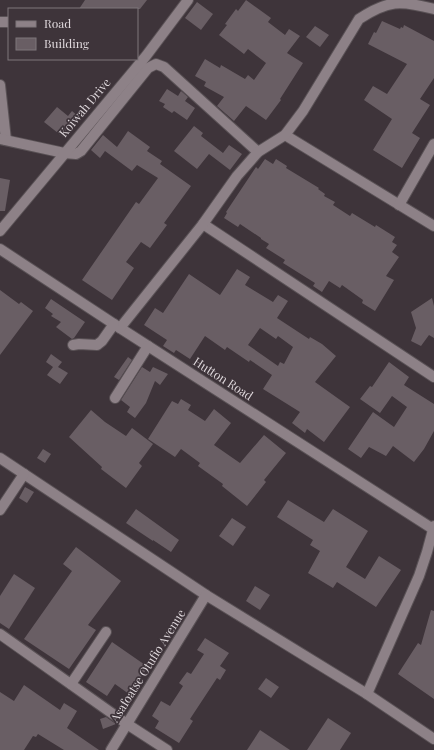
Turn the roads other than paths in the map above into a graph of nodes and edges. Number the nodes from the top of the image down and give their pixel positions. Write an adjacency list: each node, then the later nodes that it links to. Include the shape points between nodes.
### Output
1 (188, 0): 3 (street, Koiwah Drive)
2 (434, 9): 8 (street, via 408,2 391,1 372,8 359,19 303,111)
3 (141, 54)
4 (137, 60): 6 (street, Koiwah Drive)
5 (0, 85): 9 (street)
6 (100, 111): 7 (street); 12 (street, Koiwah Drive)
7 (109, 116): 11 (street, via 148,68 156,64 164,67); 12 (street, via 81,151 76,154)
8 (285, 135): 11 (street); 13 (street)
9 (3, 139): 12 (street)
10 (434, 144): 13 (street)
11 (258, 152): 14 (street, via 237,176)
12 (64, 153): 16 (street, Koiwah Drive)
13 (399, 205): 15 (street)
14 (203, 224): 18 (street); 21 (street)
15 (434, 226)
16 (0, 231)
17 (0, 249): 18 (street, Hutton Road)
18 (117, 326): 19 (street, via 97,345); 20 (street, Hutton Road)
19 (73, 345)
20 (148, 346): 22 (street); 26 (street, Hutton Road)
21 (434, 377)
22 (115, 398)
23 (0, 458): 24 (street)
24 (24, 474): 25 (street); 27 (street)
25 (0, 510)
26 (434, 527): 31 (street, via 419,576)
27 (206, 595): 31 (street); 32 (street, Asafoatse Otufio Avenue)
28 (106, 632): 30 (street)
29 (0, 634): 30 (street)
30 (71, 684): 32 (street)
31 (367, 694): 33 (street)
32 (127, 724): 34 (street, Asafoatse Otufio Avenue); 35 (street)
33 (434, 738)
34 (111, 750)
35 (167, 750)

